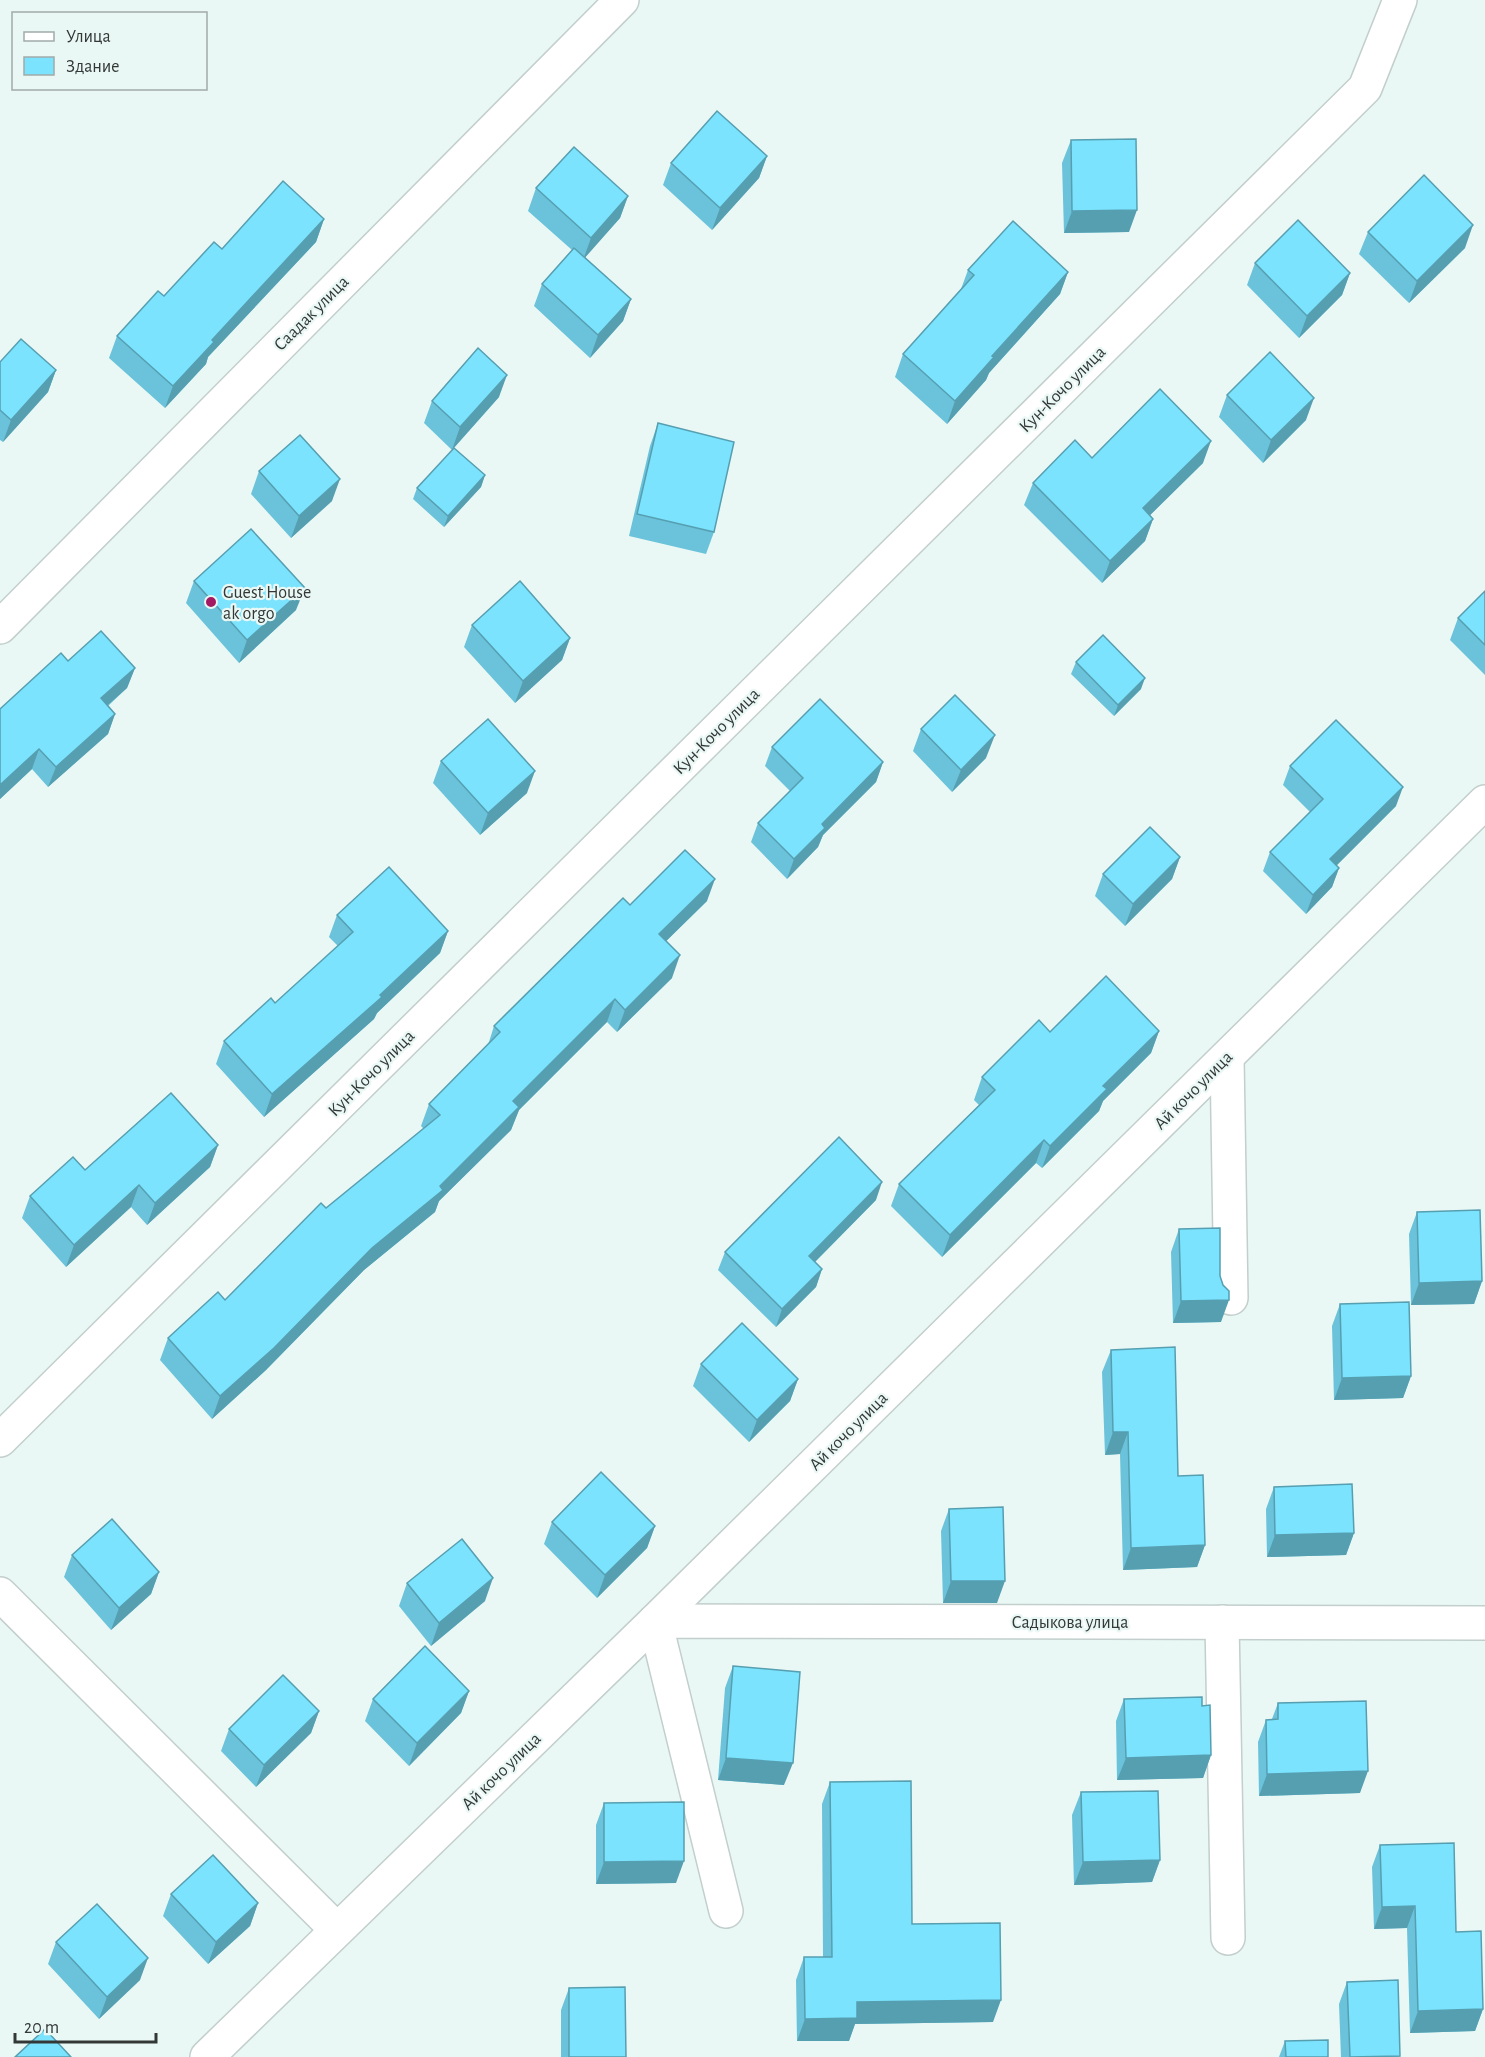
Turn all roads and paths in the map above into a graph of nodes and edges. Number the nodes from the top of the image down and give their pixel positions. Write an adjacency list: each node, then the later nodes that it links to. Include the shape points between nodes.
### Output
1 (622, 0): 3 (street, Саадак улица)
2 (1400, 0): 7 (street, Кун-Кочо улица, via 1365,88)
3 (0, 627)
4 (1485, 802): 5 (street, Ай кочо улица)
5 (1227, 1057): 6 (street); 9 (street, Ай кочо улица)
6 (1231, 1298)
7 (0, 1440)
8 (0, 1594): 13 (street)
9 (655, 1621): 10 (street, Садыкова улица); 12 (street); 13 (street, Ай кочо улица)
10 (1222, 1622): 11 (street, Садыкова улица); 14 (street)
11 (1485, 1623)
12 (726, 1911)
13 (337, 1930): 15 (street, Ай кочо улица)
14 (1228, 1938)
15 (207, 2057)

